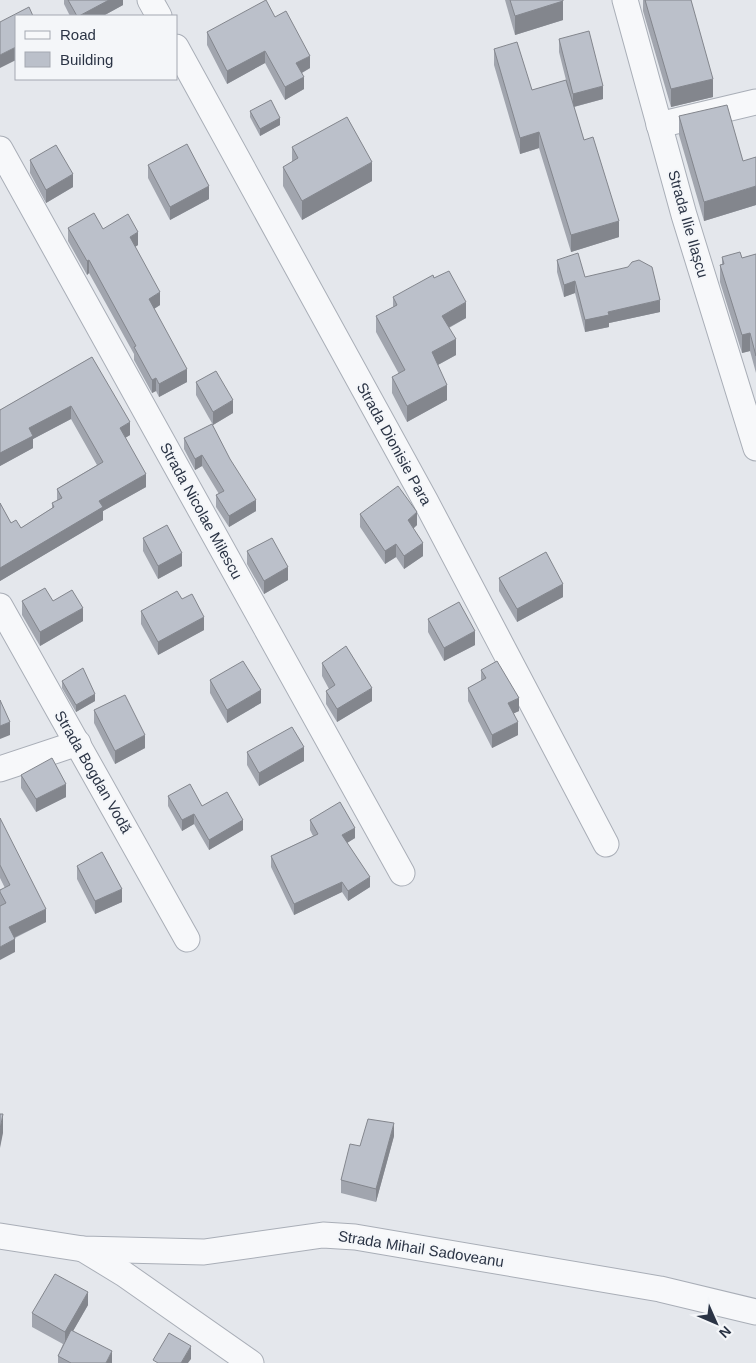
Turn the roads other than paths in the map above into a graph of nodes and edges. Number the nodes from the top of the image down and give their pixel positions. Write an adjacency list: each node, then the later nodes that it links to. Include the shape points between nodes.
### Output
1 (150, 0): 3 (street)
2 (625, 0): 6 (street, Strada Ilie Ilașcu)
3 (158, 15)
4 (178, 51): 12 (street, Strada Dionisie Para, via 425,500)
5 (756, 102): 6 (street)
6 (659, 124): 8 (street, Strada Ilie Ilașcu)
7 (0, 150): 13 (street, Strada Nicolae Milescu)
8 (756, 448)
9 (0, 606): 10 (street, Strada Bogdan Vodă)
10 (78, 743): 11 (street); 14 (street, Strada Bogdan Vodă)
11 (0, 769)
12 (606, 844)
13 (402, 873)
14 (187, 939)
15 (0, 1236): 16 (street, Strada Mihail Sadoveanu)
16 (82, 1249): 17 (street, Strada Mihail Sadoveanu, via 204,1252 323,1235 355,1237 660,1289); 18 (street, Strada Mihail Sadoveanu, via 124,1274)
17 (756, 1312)
18 (251, 1363)

